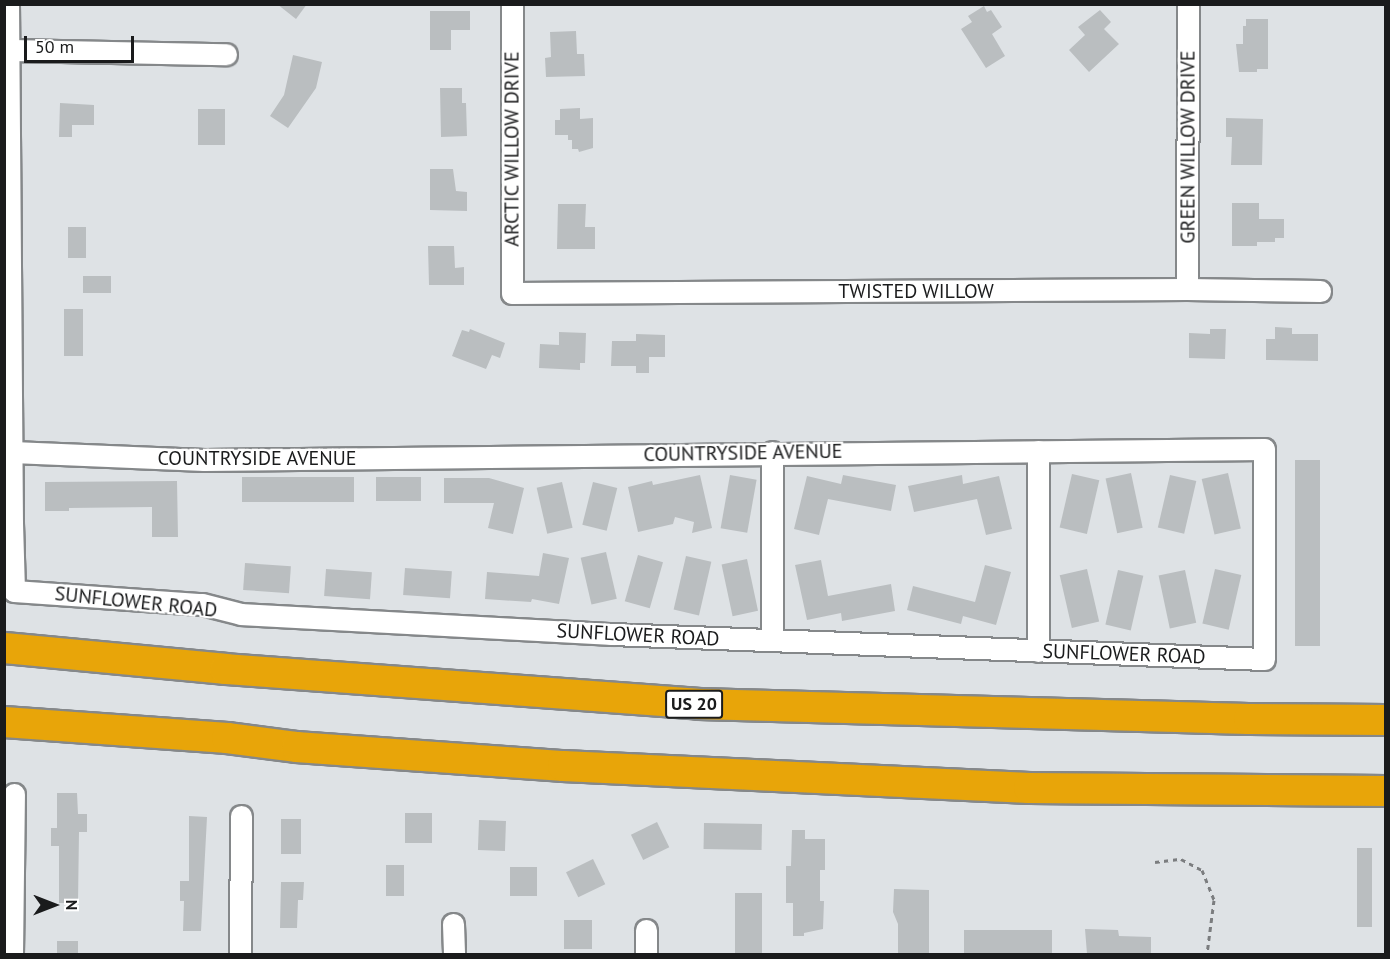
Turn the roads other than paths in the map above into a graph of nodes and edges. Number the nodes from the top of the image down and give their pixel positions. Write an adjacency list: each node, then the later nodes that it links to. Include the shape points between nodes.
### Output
1 (8, 4): 4 (street)
2 (512, 4): 8 (street, ARCTIC WILLOW DRIVE)
3 (1188, 4): 6 (street, GREEN WILLOW DRIVE)
4 (8, 50): 5 (street); 10 (street)
5 (225, 54)
6 (1187, 289): 7 (street, TWISTED WILLOW); 8 (street, TWISTED WILLOW)
7 (1320, 291)
8 (512, 293)
9 (1038, 451): 11 (street, COUNTRYSIDE AVENUE); 14 (street); 15 (street, COUNTRYSIDE AVENUE, via 1264,449)
10 (12, 452): 11 (street, COUNTRYSIDE AVENUE, via 204,460); 12 (street, SUNFLOWER ROAD, via 14,591 202,604 241,614)
11 (772, 452): 12 (street)
12 (772, 640): 14 (street, SUNFLOWER ROAD)
13 (4, 648): 16 (highway, US 20, via 699,704)
14 (1038, 651): 15 (street, SUNFLOWER ROAD)
15 (1263, 659)
16 (1386, 720)
17 (4, 722): 18 (highway, via 563,766 1029,788)
18 (1386, 791)
19 (14, 794): 23 (street)
20 (241, 816): 24 (street)
21 (453, 924): 25 (street)
22 (646, 930): 26 (street)
23 (12, 954)
24 (240, 954)
25 (454, 954)
26 (646, 954)

